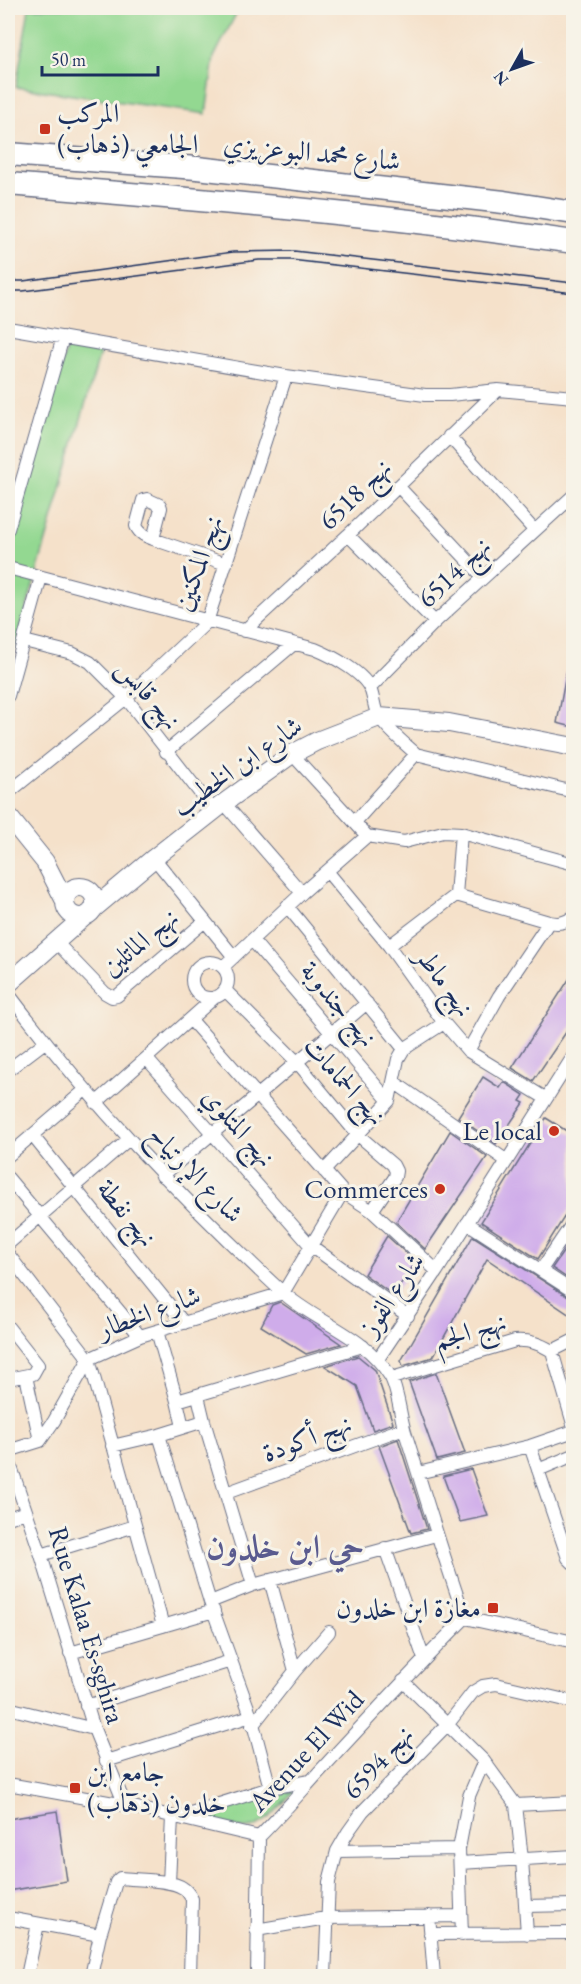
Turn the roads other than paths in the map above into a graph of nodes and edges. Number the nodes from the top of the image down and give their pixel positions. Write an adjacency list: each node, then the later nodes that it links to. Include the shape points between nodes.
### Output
1 (8, 149): 3 (highway)
2 (8, 154): 3 (highway, شارع محمد البوعزيزي)
3 (54, 159): 5 (highway, شارع محمد البوعزيزي, via 197,168)
4 (8, 184): 6 (highway, via 198,199)
5 (573, 213)
6 (573, 242)
7 (8, 328): 8 (street)
8 (63, 337): 9 (street); 15 (street)
9 (286, 376): 10 (street, via 425,395); 19 (street, نهج المكنين)
10 (498, 390): 11 (street); 12 (street, نهج 6518)
11 (573, 397)
12 (449, 436): 13 (street, نهج 6518); 16 (street)
13 (398, 486): 17 (street, نهج 6518); 22 (street)
14 (573, 495): 16 (street, نهج 6514)
15 (8, 529)
16 (534, 530): 22 (street, نهج 6514)
17 (348, 535): 24 (street); 25 (street, نهج 6518)
18 (153, 539): 19 (street)
19 (226, 564): 23 (street, نهج المكنين)
20 (8, 568): 21 (street)
21 (41, 577): 23 (street); 26 (street)
22 (483, 577): 24 (street, نهج 6514)
23 (207, 622): 25 (street); 30 (street, نهج المكنين)
24 (435, 622): 28 (street, نهج 6514)
25 (244, 631): 27 (street)
26 (24, 641): 29 (street); 30 (street, نهج قابس, via 85,659)
27 (294, 644): 28 (street, via 327,654 356,673); 33 (street)
28 (370, 688): 31 (street)
29 (8, 696)
30 (126, 698): 33 (street, نهج قابس); 37 (street, نهج المكنين)
31 (379, 717): 32 (street, شارع ابن الخطيب, via 449,723); 34 (street, شارع ابن الخطيب); 35 (street)
32 (573, 747)
33 (166, 752): 38 (street, نهج قابس)
34 (292, 754): 38 (street, شارع ابن الخطيب); 40 (street)
35 (416, 754): 36 (street); 40 (street)
36 (573, 792)
37 (8, 793)
38 (219, 807): 43 (street, شارع ابن الخطيب); 49 (street, نهج قابس)
39 (8, 816): 44 (street)
40 (355, 822): 42 (street)
41 (461, 833): 42 (street, via 443,832 404,842); 45 (street); 50 (street)
42 (367, 836): 46 (street)
43 (154, 858): 47 (street, شارع ابن الخطيب); 55 (street)
44 (45, 862): 48 (street); 51 (street)
45 (573, 864)
46 (327, 871): 49 (street); 59 (street, نهج ماطر)
47 (120, 885): 48 (street); 53 (street, شارع ابن الخطيب)
48 (84, 888): 51 (street, via 70,891); 53 (street, via 94,898)
49 (302, 893): 52 (street)
50 (456, 895): 56 (street); 59 (street)
51 (65, 904): 53 (street, via 73,916); 57 (street)
52 (287, 906): 58 (street); 65 (street)
53 (88, 913): 57 (street, شارع ابن الخطيب)
54 (573, 916): 56 (street, via 560,924)
55 (205, 921): 57 (street, نهج الماتلين, via 112,997); 60 (street)
56 (549, 922): 71 (street)
57 (60, 938): 62 (street, شارع ابن الخطيب)
58 (252, 940): 60 (street); 68 (street, نهج جندوبة)
59 (389, 946): 67 (street, نهج ماطر)
60 (234, 957): 61 (street)
61 (223, 967): 64 (street, via 228,981); 64 (street, via 205,963 195,970 192,982 203,996)
62 (8, 984)
63 (8, 993): 69 (street, شارع الإرتياح)
64 (220, 994): 66 (street); 74 (street, نهج الحمامات)
65 (367, 1003): 68 (street); 70 (street)
66 (191, 1020): 73 (street); 78 (street)
67 (444, 1023): 70 (street); 71 (street, نهج ماطر)
68 (333, 1032): 74 (street); 80 (street, نهج جندوبة)
69 (45, 1042): 75 (street); 77 (street, شارع الإرتياح)
70 (404, 1049): 76 (street)
71 (468, 1051): 79 (street, نهج ماطر)
72 (573, 1055): 79 (street, شارع الفوز)
73 (147, 1059): 81 (street); 82 (street, نهج المتلوي)
74 (297, 1062): 78 (street); 83 (street, نهج الحمامات)
75 (8, 1070)
76 (394, 1082): 80 (street); 87 (street)
77 (85, 1090): 81 (street, شارع الإرتياح); 84 (street)
78 (259, 1096): 82 (street); 88 (street)
79 (545, 1098): 87 (street, شارع الفوز)
80 (389, 1101): 83 (street)
81 (96, 1103): 85 (street, شارع الإرتياح)
82 (213, 1134): 89 (street); 98 (street, نهج المتلوي)
83 (357, 1134): 88 (street); 93 (street, نهج الحمامات, via 396,1171)
84 (32, 1135): 86 (street); 91 (street, نهج نفطة)
85 (129, 1140): 89 (street, شارع الإرتياح); 91 (street)
86 (8, 1156)
87 (507, 1161): 96 (street, شارع الفوز)
88 (324, 1171): 92 (street)
89 (162, 1176): 103 (street, شارع الإرتياح)
90 (8, 1178): 94 (street)
91 (74, 1185): 94 (street); 105 (street, نهج نفطة)
92 (343, 1192): 93 (street); 98 (street)
93 (372, 1211): 101 (street)
94 (40, 1214): 97 (street); 108 (street)
95 (573, 1221): 100 (street)
96 (467, 1223): 100 (street); 101 (street, شارع الفوز)
97 (8, 1244)
98 (310, 1245): 103 (street); 104 (street, نهج المتلوي)
99 (8, 1254): 112 (street)
100 (541, 1270): 102 (street)
101 (437, 1271): 104 (street, شارع الفوز)
102 (573, 1292)
103 (283, 1293): 105 (street, شارع الخطار); 110 (street, شارع الإرتياح)
104 (408, 1316): 113 (street, شارع الفوز)
105 (184, 1323): 107 (street, شارع الخطار)
106 (8, 1327): 114 (street, via 38,1365 33,1374)
107 (157, 1331): 108 (street, شارع الخطار); 118 (street)
108 (140, 1336): 112 (street, شارع الخطار)
109 (573, 1340): 111 (street)
110 (363, 1346): 113 (street, شارع الإرتياح); 117 (street)
111 (552, 1351): 115 (street, نهج الجم, via 541,1344 515,1341); 122 (street)
112 (89, 1359): 124 (street, شارع الخطار); 125 (street)
113 (378, 1359): 115 (street, شارع الفوز)
114 (26, 1376): 116 (street); 124 (street)
115 (392, 1378): 121 (street, شارع الفوز)
116 (8, 1379)
117 (198, 1396): 118 (street); 119 (street)
118 (177, 1401): 120 (street)
119 (204, 1421): 120 (street); 132 (street)
120 (183, 1427): 123 (street)
121 (404, 1428): 131 (street, شارع الفوز); 132 (street, نهج أكودة)
122 (573, 1429): 126 (street)
123 (159, 1435): 125 (street); 142 (street)
124 (40, 1441): 127 (street)
125 (112, 1446): 135 (street)
126 (530, 1446): 130 (street); 131 (street)
127 (8, 1451)
128 (573, 1455): 130 (street)
129 (8, 1458): 133 (street, Rue Kalaa Es-sghira)
130 (538, 1470): 139 (street)
131 (418, 1473): 136 (street, شارع الفوز)
132 (226, 1493): 141 (street)
133 (26, 1512): 134 (street); 138 (street, Rue Kalaa Es-sghira)
134 (8, 1518)
135 (135, 1526): 138 (street); 144 (street)
136 (436, 1535): 137 (street); 143 (street, شارع الفوز)
137 (385, 1548): 140 (street); 148 (street)
138 (41, 1555): 147 (street, Rue Kalaa Es-sghira)
139 (573, 1564)
140 (270, 1580): 141 (street); 150 (street)
141 (253, 1585): 142 (street)
142 (212, 1607): 144 (street); 149 (street)
143 (465, 1618): 146 (street); 148 (street, Avenue El Wid)
144 (163, 1626): 147 (street)
145 (329, 1632): 150 (street)
146 (573, 1642)
147 (70, 1653): 153 (street, Rue Kalaa Es-sghira)
148 (424, 1659): 151 (street, Avenue El Wid)
149 (231, 1661): 153 (street); 155 (street)
150 (295, 1671): 155 (street)
151 (403, 1681): 156 (street); 160 (street, Avenue El Wid)
152 (573, 1702): 156 (street, نهج 6594, via 496,1684 483,1686 473,1692)
153 (86, 1706): 157 (street, Rue Kalaa Es-sghira)
154 (8, 1708): 157 (street)
155 (252, 1721): 158 (street); 162 (street)
156 (448, 1724): 159 (street); 169 (street, نهج 6594, via 363,1811)
157 (94, 1729): 158 (street, Rue Kalaa Es-sghira)
158 (106, 1761): 164 (street, Rue Kalaa Es-sghira)
159 (484, 1761): 165 (street); 168 (street, via 469,1796)
160 (310, 1781): 162 (street); 167 (street, Avenue El Wid)
161 (8, 1784): 164 (street, Avenue El Wid)
162 (270, 1788): 166 (street)
163 (573, 1802): 165 (street)
164 (125, 1805): 166 (street, Avenue El Wid)
165 (516, 1805): 171 (street)
166 (174, 1817): 167 (street, Avenue El Wid); 173 (street)
167 (259, 1837): 181 (street)
168 (459, 1849): 169 (street); 172 (street)
169 (338, 1851): 179 (street, نهج 6594, via 329,1882)
170 (573, 1856): 171 (street)
171 (522, 1859): 172 (street); 175 (street)
172 (460, 1863): 177 (street)
173 (169, 1883): 185 (street, via 120,1878); 189 (street, via 183,1887 192,1899)
174 (573, 1905): 175 (street)
175 (525, 1906): 184 (street)
176 (429, 1916): 177 (street); 179 (street); 183 (street)
177 (461, 1916): 186 (street)
178 (8, 1918): 180 (street)
179 (326, 1918): 181 (street); 191 (street, نهج 6594)
180 (38, 1924): 185 (street); 187 (street)
181 (256, 1930): 190 (street)
182 (573, 1933): 184 (street)
183 (430, 1934): 186 (street); 192 (street)
184 (527, 1934): 186 (street)
185 (100, 1935): 188 (street)
186 (462, 1935)
187 (27, 1977)
188 (92, 1977)
189 (190, 1977)
190 (257, 1977)
191 (325, 1977)
192 (434, 1977)

